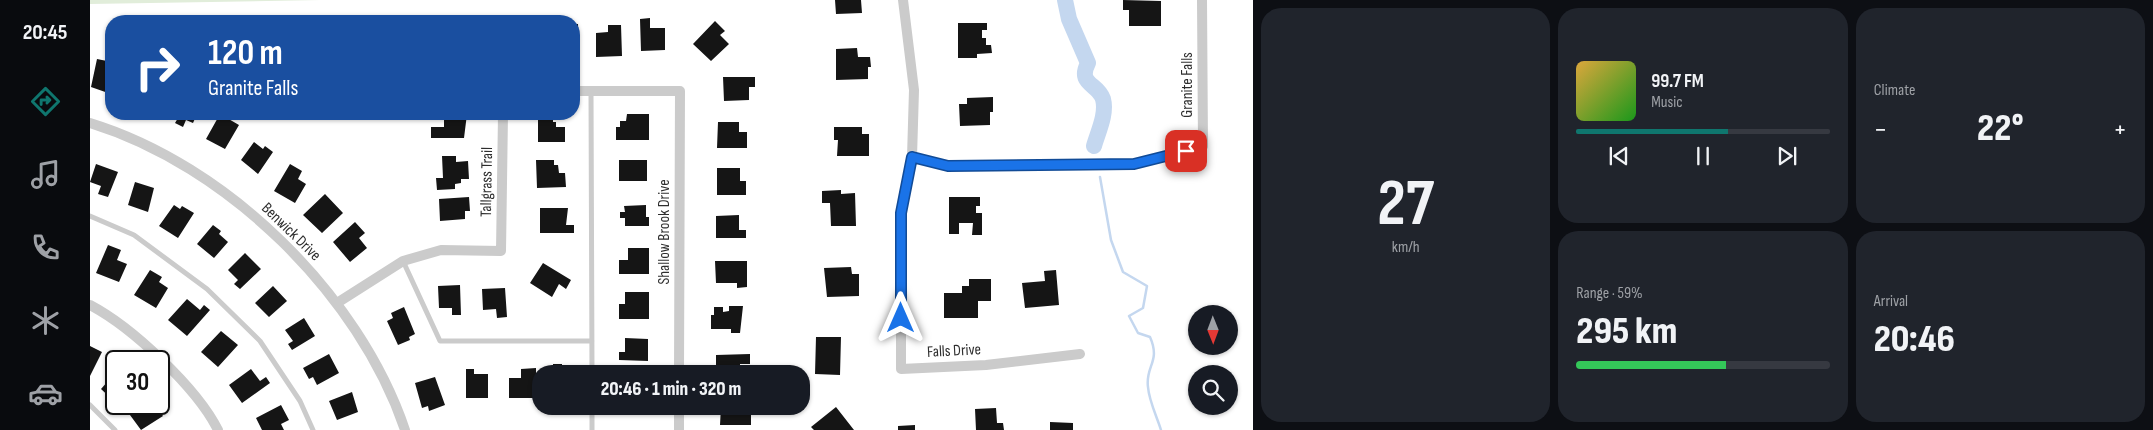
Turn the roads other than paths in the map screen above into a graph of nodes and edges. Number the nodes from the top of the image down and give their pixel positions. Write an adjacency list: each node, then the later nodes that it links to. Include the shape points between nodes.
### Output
1 (903, 0): 7 (street, Falls Drive, via 914,90)
2 (1202, 0): 7 (street, Granite Falls, via 1203,146 1134,164 948,166)
3 (580, 91): 4 (street)
4 (592, 91): 12 (lane); 15 (street, Shallow Brook Drive, via 680,91)
5 (503, 120): 9 (street, Tallgrass Trail, via 502,250 441,250)
6 (90, 123): 10 (street, Benwick Drive, via 158,152 239,204 288,246)
7 (912, 157): 13 (street, Falls Drive, via 901,213 900,369 986,365)
8 (90, 216): 21 (lane, via 134,235 207,289 260,341 300,401)
9 (403, 261): 10 (street); 12 (lane, via 440,341)
10 (337, 303): 22 (street, Benwick Drive, via 384,382)
11 (90, 305): 20 (street, via 108,314 166,363 211,416)
12 (592, 341): 14 (lane)
13 (1080, 354)
14 (592, 365)
15 (679, 365)
16 (90, 405): 19 (lane)
17 (592, 415): 23 (lane)
18 (679, 415): 24 (street)
19 (115, 430)
20 (218, 430)
21 (313, 430)
22 (405, 430)
23 (592, 430)
24 (679, 430)

